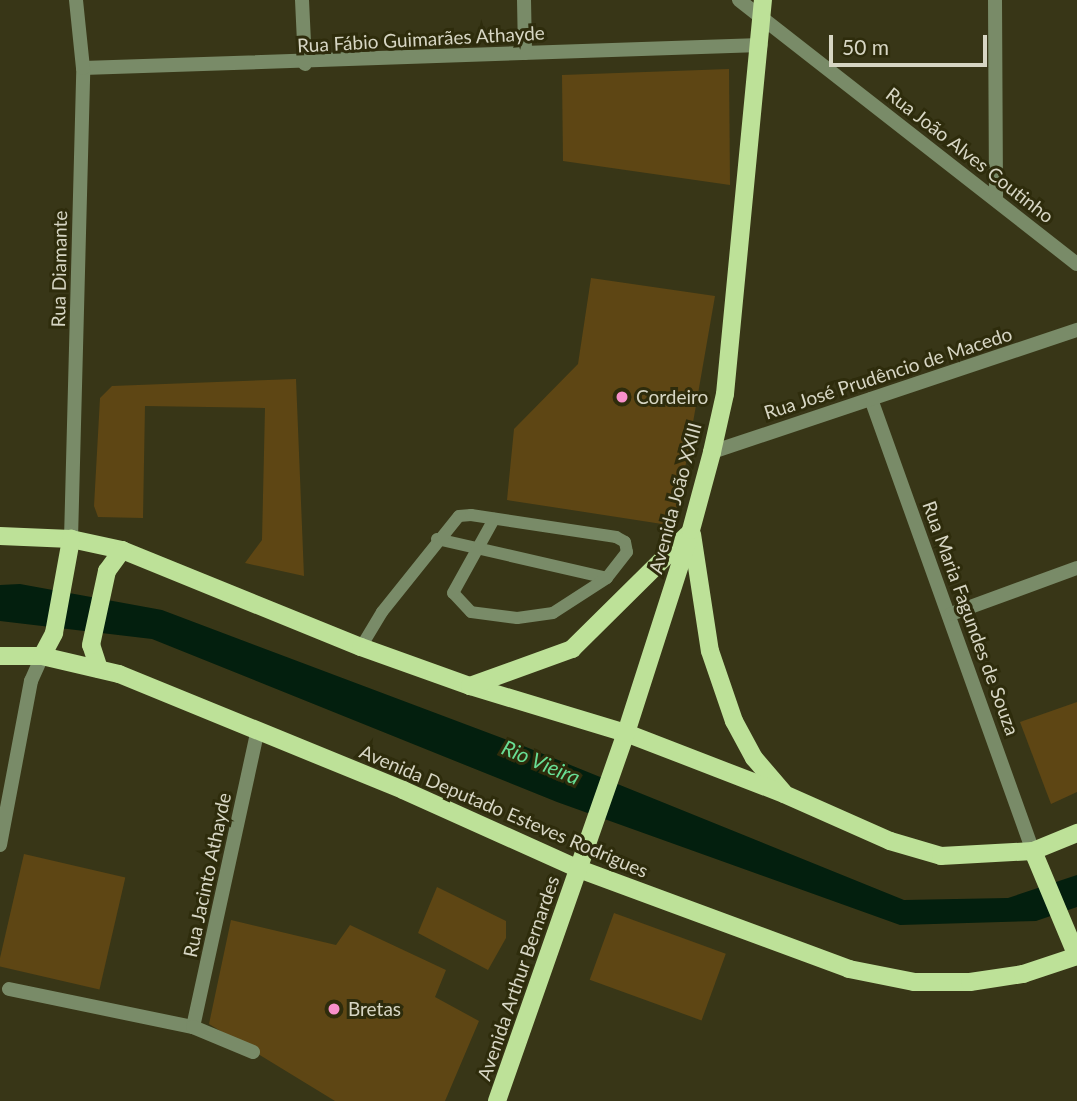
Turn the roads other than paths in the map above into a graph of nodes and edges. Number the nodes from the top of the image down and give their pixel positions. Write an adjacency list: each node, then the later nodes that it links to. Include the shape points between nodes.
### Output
1 (76, 0): 11 (street, Rua Diamante)
2 (302, 0): 10 (street)
3 (524, 0): 9 (street)
4 (739, 0): 7 (street, Rua João Alves Coutinho)
5 (763, 0): 7 (main road, Avenida João XXIII)
6 (995, 0): 12 (street)
7 (764, 20): 8 (main road, Avenida João XXIII); 12 (street, Rua João Alves Coutinho)
8 (761, 46): 9 (street, Rua Fábio Guimarães Athayde); 16 (main road, Avenida João XXIII, via 725,394)
9 (525, 53): 10 (street, Rua Fábio Guimarães Athayde)
10 (305, 64): 11 (street, Rua Fábio Guimarães Athayde)
11 (83, 68): 20 (street, Rua Diamante)
12 (996, 197): 13 (street, Rua João Alves Coutinho)
13 (1077, 264)
14 (1077, 330): 15 (street, Rua José Prudêncio de Macedo)
15 (871, 399): 16 (street, Rua José Prudêncio de Macedo); 26 (street, Rua Maria Fagundes de Souza)
16 (712, 452): 18 (main road, Avenida João XXIII)
17 (494, 519): 21 (lane, via 459,516); 23 (lane); 25 (lane, via 616,537 625,542 627,552)
18 (691, 530): 31 (main road, via 602,625 572,649); 33 (main road, Avenida João XXIII); 34 (main road, via 710,651 734,721 754,758)
19 (0, 536): 20 (main road)
20 (71, 539): 22 (main road); 29 (main road, via 54,633)
21 (437, 539): 23 (lane); 27 (lane)
22 (122, 550): 27 (main road); 30 (main road, via 107,571 91,646)
23 (475, 550): 25 (lane); 25 (lane, via 453,593 471,612 517,618 553,613)
24 (1077, 568): 26 (street)
25 (607, 578)
26 (951, 614): 37 (street, Rua Maria Fagundes de Souza)
27 (360, 647): 31 (main road)
28 (0, 656): 29 (main road, Avenida Deputado Esteves Rodrigues)
29 (42, 656): 30 (main road, Avenida Deputado Esteves Rodrigues); 36 (street, via 31,681)
30 (99, 669): 32 (main road, Avenida Deputado Esteves Rodrigues)
31 (470, 686): 33 (main road)
32 (258, 730): 38 (main road, Avenida Deputado Esteves Rodrigues); 41 (street, Rua Jacinto Athayde)
33 (625, 733): 34 (main road); 38 (main road, Avenida João XXIII)
34 (784, 794): 37 (main road, via 890,841 941,856)
35 (1077, 834): 37 (main road)
36 (0, 845)
37 (1036, 859): 39 (main road)
38 (579, 869): 39 (main road, Avenida Deputado Esteves Rodrigues, via 849,969 914,982 996,978); 43 (main road, Avenida Arthur Bernardes)
39 (1075, 951)
40 (9, 989): 41 (street)
41 (193, 1027): 42 (street)
42 (253, 1052)
43 (497, 1101)

